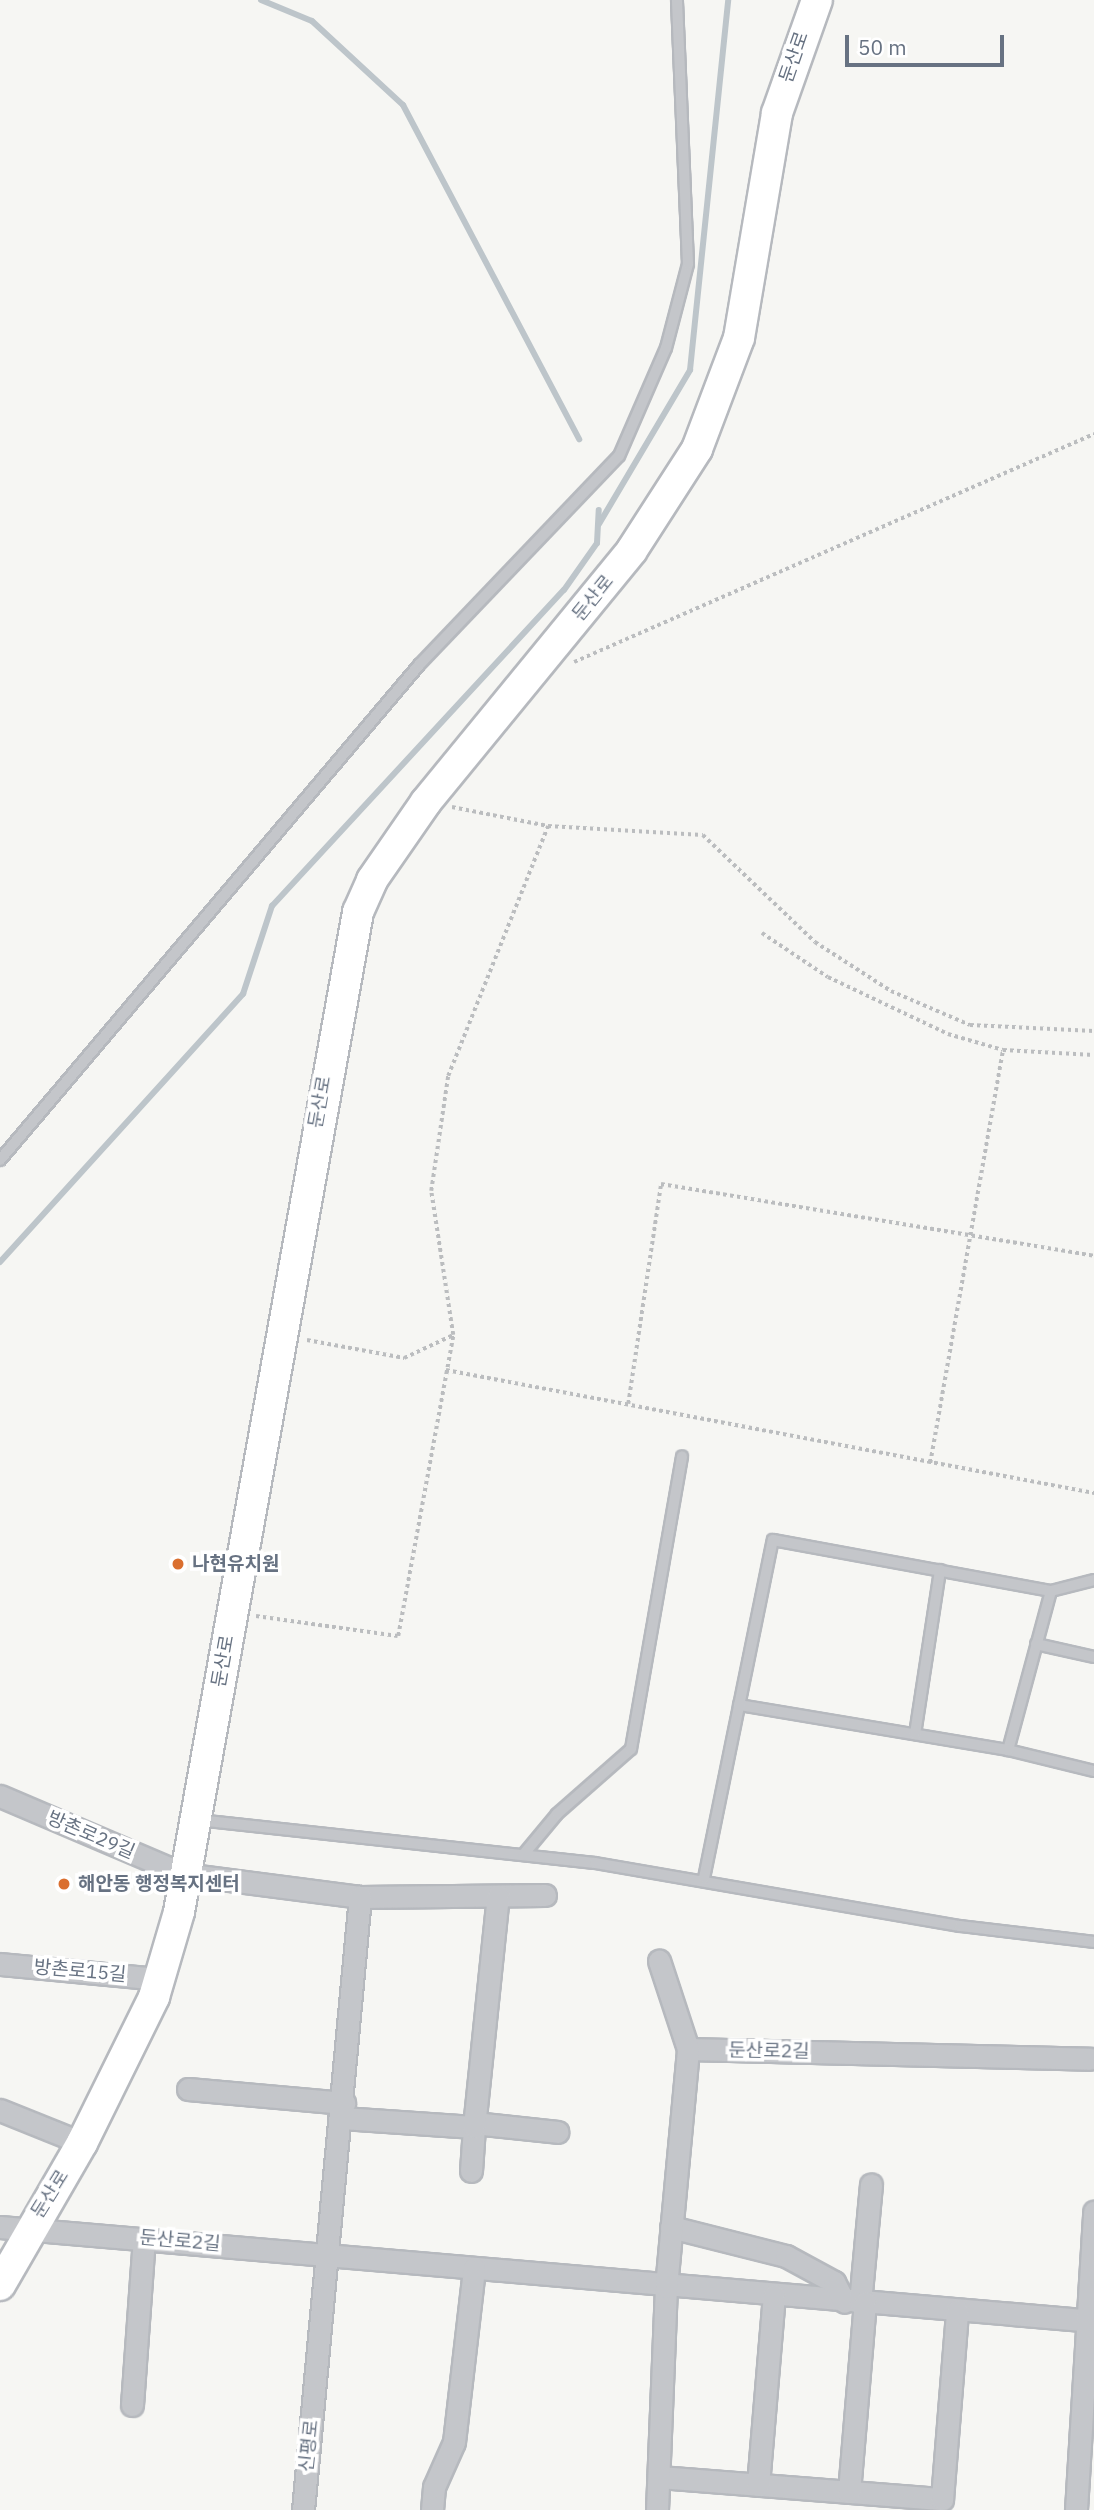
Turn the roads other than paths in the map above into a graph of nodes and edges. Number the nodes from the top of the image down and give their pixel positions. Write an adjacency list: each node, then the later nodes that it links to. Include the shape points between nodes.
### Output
1 (677, 0): 3 (lane, via 688,264 666,348 619,456 419,665)
2 (817, 0): 15 (street, 둔산로, via 777,113 739,338 697,449 669,500 615,572 426,802 372,880 346,951)
3 (0, 1160)
4 (682, 1456): 16 (lane, via 631,1749 557,1814)
5 (940, 1570): 7 (lane); 10 (lane, via 773,1540); 11 (lane)
6 (1094, 1580): 7 (lane)
7 (1051, 1591): 8 (lane)
8 (1036, 1644): 9 (lane); 12 (lane)
9 (1094, 1657)
10 (739, 1705): 11 (lane); 18 (lane)
11 (915, 1734): 12 (lane)
12 (1008, 1750): 13 (lane)
13 (1094, 1771)
14 (0, 1796): 17 (street, 방촌로29길)
15 (195, 1819): 16 (lane); 17 (street, 둔산로)
16 (523, 1855): 18 (lane)
17 (183, 1874): 20 (street, 방촌로29길); 25 (street, 둔산로)
18 (704, 1878): 22 (lane, via 960,1926)
19 (545, 1895): 21 (street)
20 (360, 1896): 21 (street); 30 (street)
21 (498, 1896): 31 (street)
22 (1094, 1942)
23 (659, 1961): 26 (street)
24 (0, 1964): 25 (street, 방촌로15길)
25 (160, 1979): 33 (street, 둔산로)
26 (688, 2049): 27 (street, 둔산로2길); 37 (street)
27 (1090, 2059)
28 (188, 2088): 30 (street)
29 (0, 2110): 33 (street)
30 (343, 2110): 31 (street); 40 (street)
31 (474, 2125): 32 (street); 34 (street)
32 (558, 2132)
33 (82, 2143): 38 (street, 둔산로)
34 (471, 2171)
35 (871, 2185): 45 (street)
36 (1094, 2212): 47 (street)
37 (671, 2227): 43 (street); 45 (street, via 786,2256 834,2282)
38 (14, 2228): 39 (street, 둔산로2길); 42 (street, 둔산로)
39 (144, 2238): 40 (street, 둔산로2길); 49 (street)
40 (331, 2254): 41 (street, 둔산로2길); 53 (street, 신평로)
41 (474, 2268): 43 (street, 둔산로2길); 54 (street, via 454,2442 434,2487)
42 (0, 2285)
43 (666, 2287): 44 (street, 둔산로2길); 50 (street)
44 (774, 2296): 45 (street, 둔산로2길); 51 (street)
45 (856, 2303): 46 (street, 둔산로2길); 52 (street)
46 (957, 2311): 47 (street, 둔산로2길); 52 (street, via 942,2499)
47 (1090, 2321): 48 (street)
48 (1088, 2373): 56 (street)
49 (132, 2405)
50 (660, 2477): 51 (street); 55 (street)
51 (758, 2485): 52 (street)
52 (849, 2491)
53 (303, 2510)
54 (432, 2510)
55 (657, 2510)
56 (1076, 2510)

